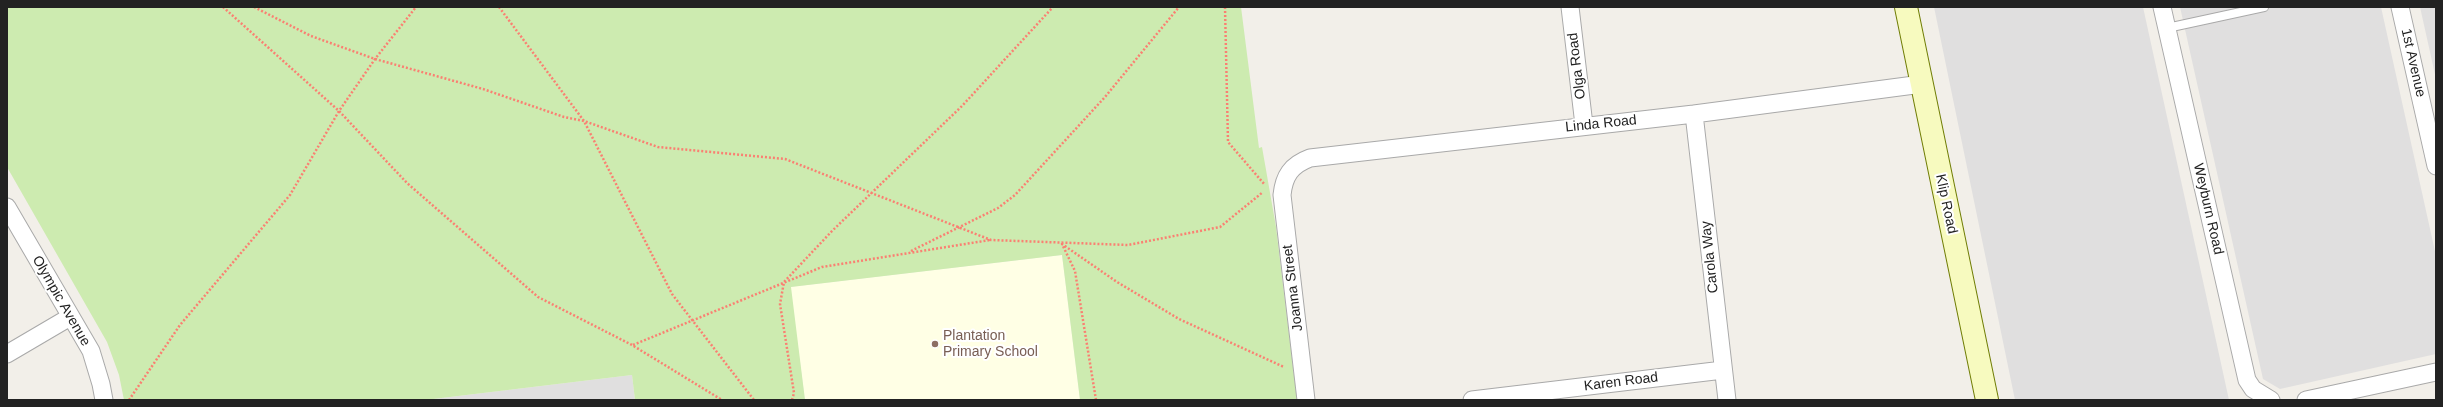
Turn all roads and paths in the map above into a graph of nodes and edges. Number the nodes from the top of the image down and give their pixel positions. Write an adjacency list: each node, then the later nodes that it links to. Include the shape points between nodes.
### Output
1 (223, 7): 16 (path)
2 (254, 7): 14 (path, via 311,36)
3 (416, 7): 14 (path)
4 (499, 7): 18 (path)
5 (1053, 7): 22 (path, via 962,106)
6 (1178, 7): 24 (path, via 1105,97 1015,195 998,208)
7 (1225, 7): 26 (path, via 1228,142 1268,188 1220,227 1128,245)
8 (1570, 7): 19 (street, Olga Road)
9 (1906, 7): 15 (street, Klip Road)
10 (2162, 7): 13 (street, Weyburn Road)
11 (2264, 7): 13 (lane)
12 (2400, 7): 20 (street, 1st Avenue)
13 (2167, 28): 46 (street, Weyburn Road, via 2245,374 2253,389)
14 (375, 59): 16 (path); 18 (path)
15 (1922, 84): 17 (street, Linda Road); 45 (street, Klip Road)
16 (339, 111): 31 (path, via 407,184 538,297); 37 (path, via 290,194 180,325)
17 (1694, 114): 19 (street, Linda Road); 33 (street, Carola Way)
18 (584, 121): 22 (path, via 658,147 785,159); 30 (path, via 672,294)
19 (1584, 125): 21 (street, Linda Road, via 1310,158 1292,167)
20 (2436, 166)
21 (1286, 176): 35 (street, Joanna Street, via 1283,185 1283,207)
22 (872, 192): 24 (path); 28 (path)
23 (7, 207): 29 (street, Olympic Avenue)
24 (960, 228): 25 (path); 27 (path)
25 (991, 240): 26 (path); 27 (path)
26 (1062, 244): 35 (path, via 1179,319); 41 (path, via 1075,270)
27 (907, 253): 28 (path, via 822,267)
28 (784, 282): 30 (path); 40 (path, via 780,304 794,393)
29 (70, 317): 32 (street); 36 (street, Olympic Avenue, via 91,351 102,384)
30 (692, 320): 31 (path); 39 (path)
31 (632, 345): 38 (path)
32 (7, 354)
33 (1723, 370): 43 (street, Karen Road); 44 (street, Carola Way)
34 (2436, 372): 47 (street)
35 (1303, 376): 42 (street, Joanna Street)
36 (104, 400)
37 (129, 400)
38 (722, 400)
39 (754, 400)
40 (792, 400)
41 (1096, 400)
42 (1306, 400)
43 (1472, 400)
44 (1727, 400)
45 (1987, 400)
46 (2271, 400)
47 (2306, 400)

